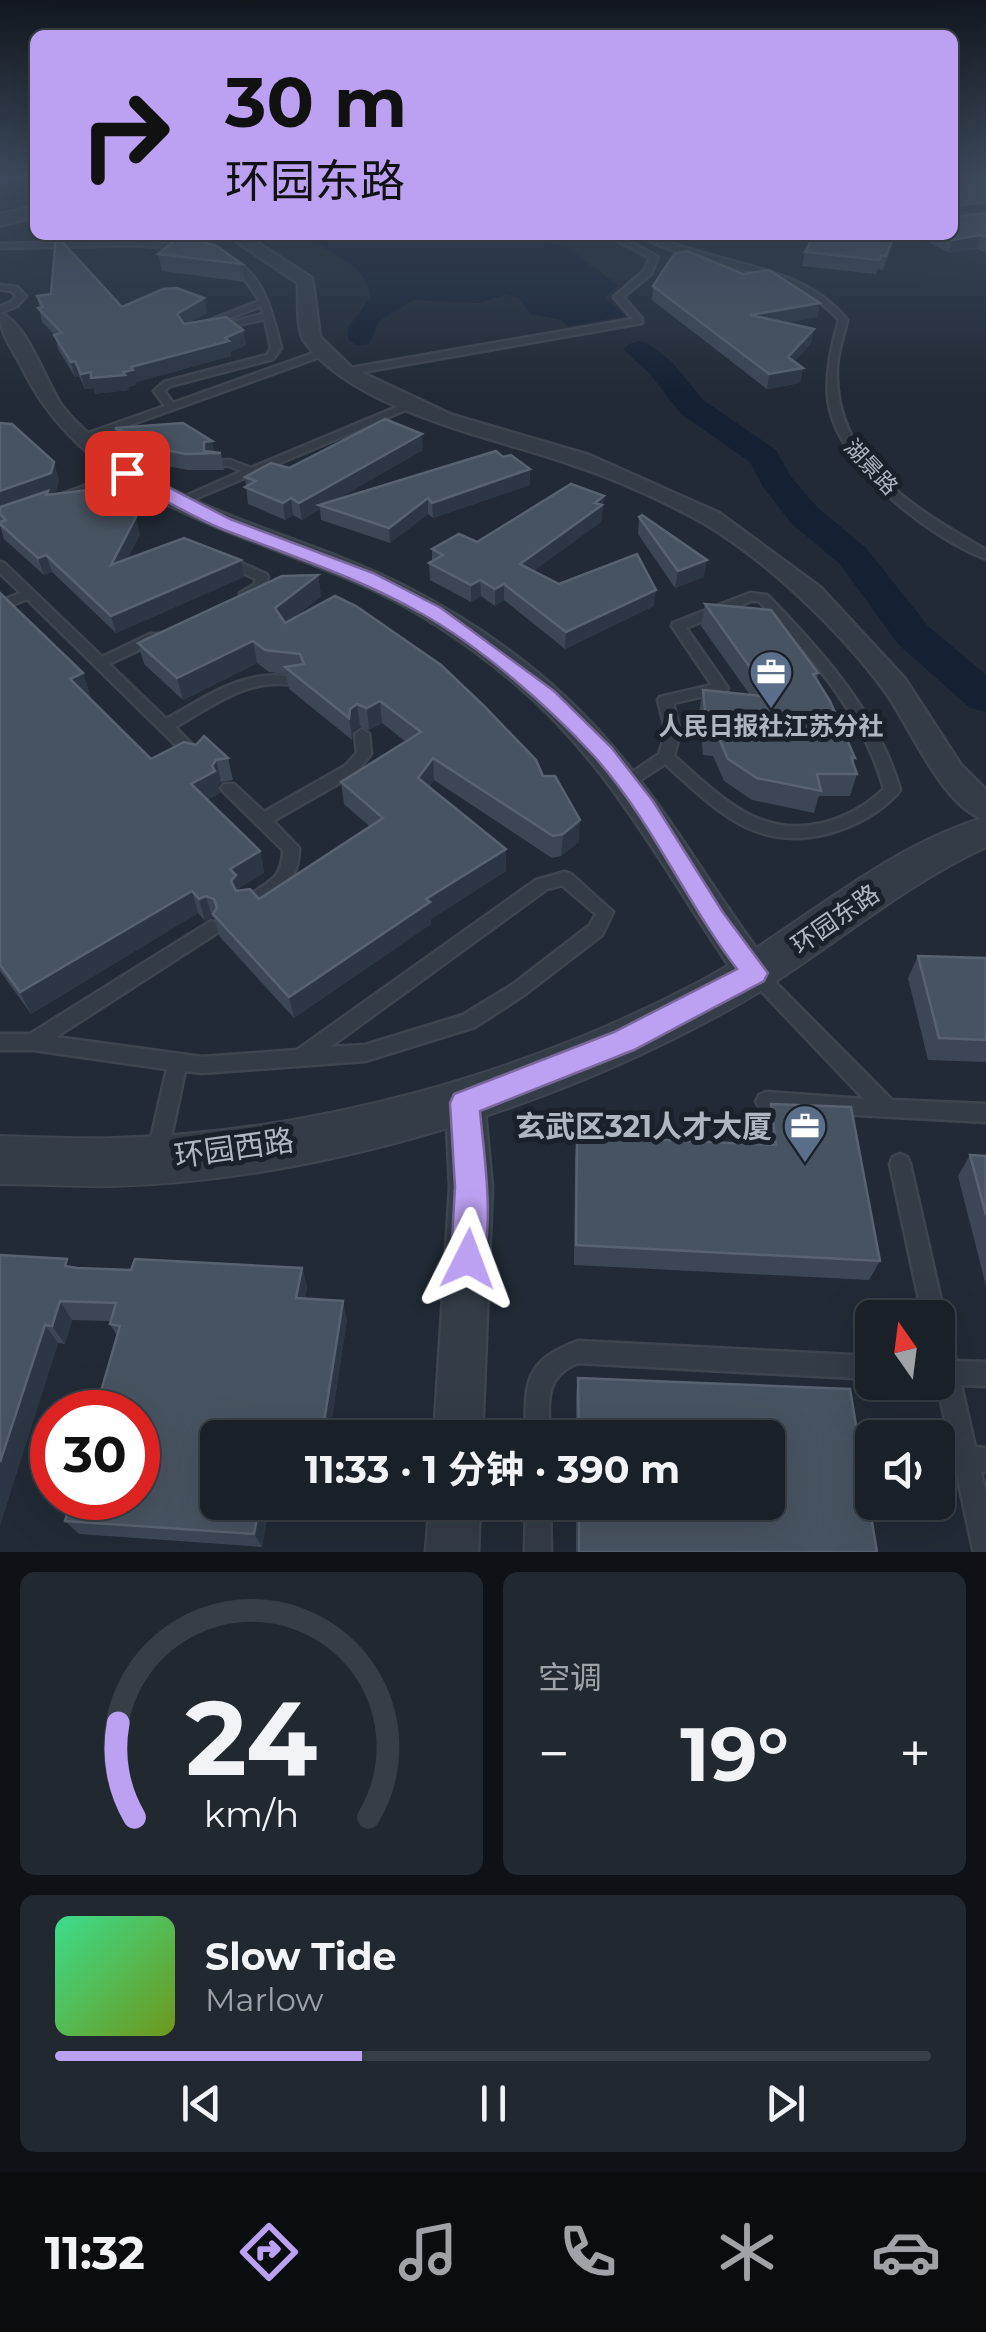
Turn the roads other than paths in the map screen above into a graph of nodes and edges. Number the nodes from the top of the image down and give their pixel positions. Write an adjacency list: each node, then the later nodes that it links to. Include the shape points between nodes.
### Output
1 (196, 249): 4 (lane)
2 (257, 249): 13 (street, via 306,281 311,338)
3 (639, 249): 7 (lane)
4 (202, 250)
5 (679, 250): 7 (lane); 23 (lane, 湖景路, via 802,284 835,305 843,320 830,373 839,431 920,515)
6 (212, 254): 9 (lane, via 243,270)
7 (654, 257): 14 (lane, via 648,272 618,297 639,320)
8 (2, 286): 10 (lane, via 22,296)
9 (265, 302): 11 (lane); 11 (lane, via 188,331)
10 (0, 310)
11 (270, 315): 16 (lane, via 276,348 270,357 167,384 159,391)
12 (0, 318): 17 (street, via 59,415)
13 (325, 352): 14 (street); 16 (lane)
14 (345, 372): 15 (street)
15 (411, 404): 19 (lane); 38 (street, via 581,460 711,518 811,592 896,686 950,772)
16 (172, 408): 17 (lane)
17 (84, 438): 20 (street)
18 (214, 463): 19 (lane)
19 (250, 471): 22 (lane)
20 (127, 473): 21 (lane); 22 (street)
21 (54, 499)
22 (181, 501): 36 (street, via 367,577 434,612 547,696)
23 (986, 554)
24 (230, 562): 28 (lane, via 258,574 262,584)
25 (0, 566): 26 (lane)
26 (29, 594): 27 (lane); 30 (lane)
27 (0, 606)
28 (222, 606)
29 (170, 630): 30 (lane)
30 (100, 663): 32 (lane)
31 (298, 682): 32 (lane, via 256,680)
32 (165, 726): 35 (lane)
33 (362, 734): 39 (lane, via 364,754 350,770)
34 (666, 758): 34 (lane, via 674,732 665,700 722,688 678,626 762,598 821,664 875,743 892,790 844,822 780,834 749,825); 36 (lane)
35 (200, 759)
36 (626, 782): 43 (street)
37 (230, 788): 39 (lane)
38 (986, 809)
39 (262, 820): 41 (lane, via 292,848 292,861 285,881)
40 (986, 831): 43 (street, 环园东路, via 858,900)
41 (248, 904)
42 (212, 928): 45 (lane)
43 (754, 973): 49 (street, 环园东路, via 624,1041); 50 (lane)
44 (0, 1042): 45 (lane)
45 (32, 1042): 47 (lane)
46 (299, 1059): 46 (lane, via 365,1053 469,1021 596,930 605,912 565,878 542,884); 47 (lane)
47 (178, 1062): 52 (lane)
48 (766, 1101): 50 (lane)
49 (465, 1103): 52 (street, 环园西路, via 272,1146); 60 (street, via 471,1187)
50 (887, 1108): 51 (lane)
51 (986, 1113)
52 (157, 1158): 53 (street, 环园西路)
53 (0, 1160)
54 (900, 1164): 55 (lane)
55 (930, 1300)
56 (855, 1367): 61 (lane, via 578,1352 556,1360 538,1382)
57 (955, 1373): 58 (lane)
58 (986, 1374)
59 (953, 1400): 62 (lane)
60 (459, 1420)
61 (538, 1420)
62 (976, 1459): 65 (lane)
63 (454, 1520): 66 (street)
64 (538, 1520): 67 (lane)
65 (986, 1549)
66 (452, 1552)
67 (538, 1552)

